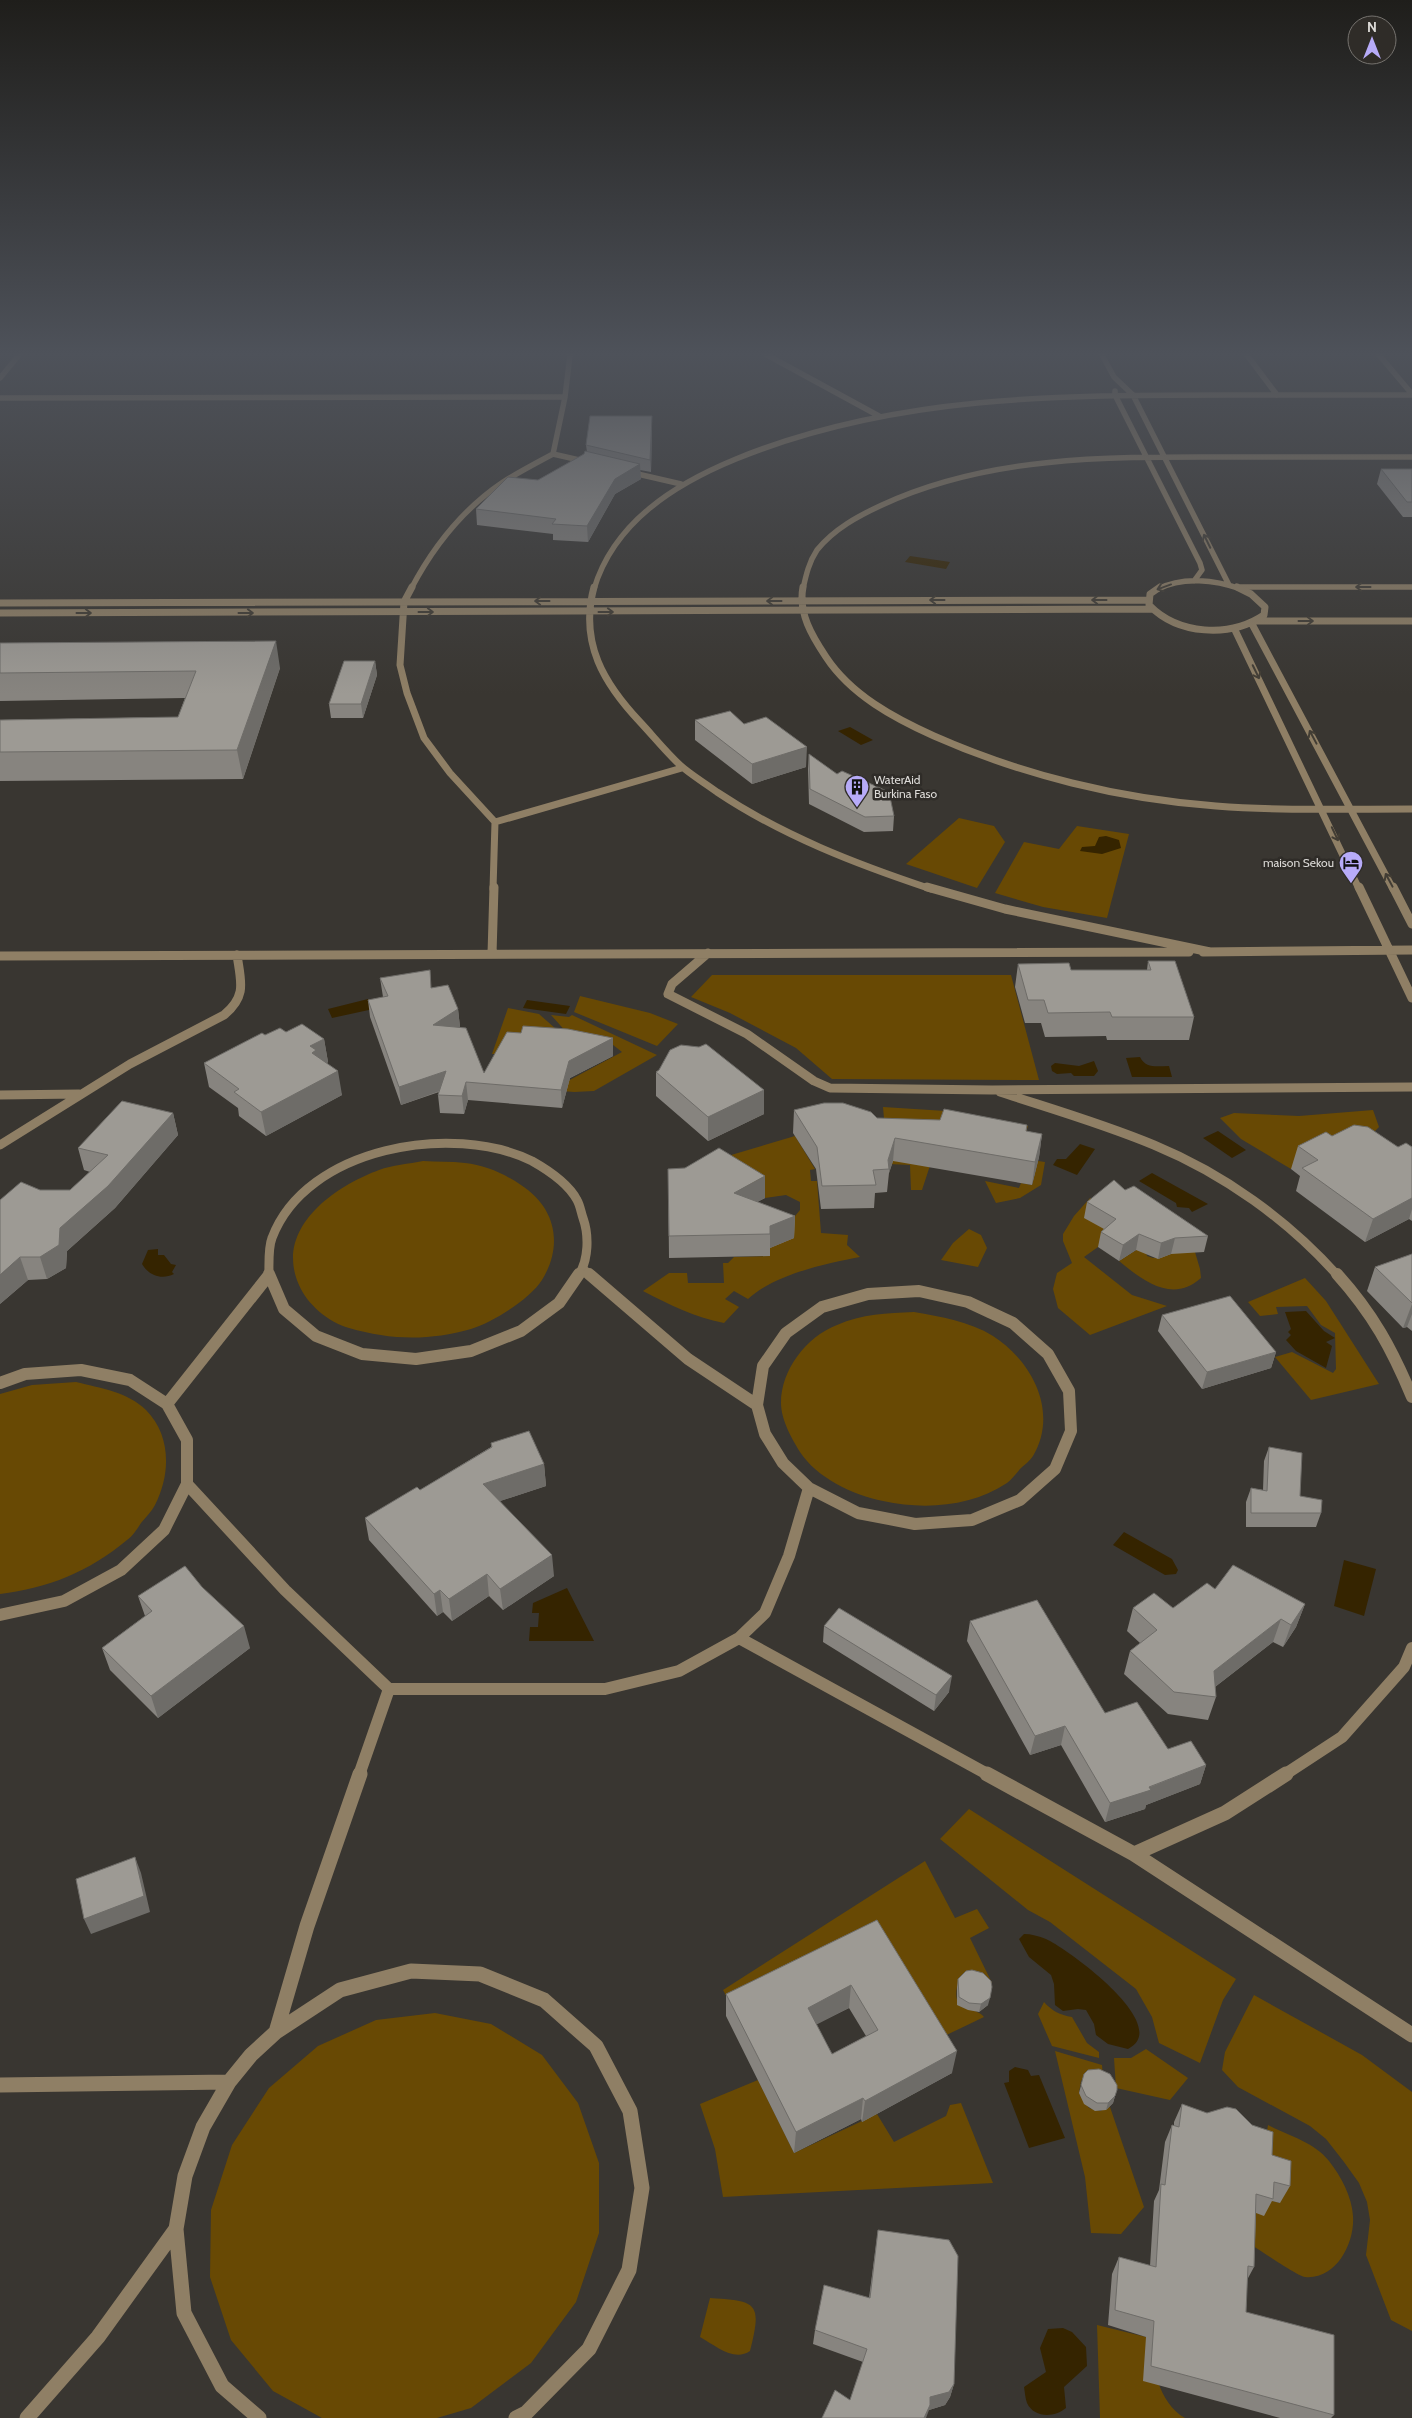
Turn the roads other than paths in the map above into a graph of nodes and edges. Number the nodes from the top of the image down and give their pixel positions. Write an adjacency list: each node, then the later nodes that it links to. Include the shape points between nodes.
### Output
1 (529, 468): 15 (street, via 502,483 448,531 425,562)
2 (716, 468): 7 (street)
3 (1007, 468): 14 (street, via 944,481 858,516 828,539 809,562)
4 (1151, 468): 8 (street, via 1200,563 1202,570)
5 (1170, 468): 9 (street, one-way to 5)
6 (626, 471): 7 (street)
7 (681, 484): 13 (street, via 654,503 627,529 605,559)
8 (1194, 581): 9 (street); 12 (street, one-way to 12, via 1157,588)
9 (1228, 585): 10 (street)
10 (1236, 587): 11 (street, one-way to 10); 27 (street, via 1260,600 1265,608 1264,615)
11 (1412, 587)
12 (1148, 600): 14 (street, one-way to 14); 19 (street)
13 (589, 601): 14 (street, one-way to 13); 15 (street, one-way to 15); 21 (street)
14 (800, 601): 20 (street)
15 (404, 602): 18 (street); 25 (street)
16 (0, 603): 17 (street)
17 (68, 603): 18 (street); 23 (street)
18 (190, 603): 24 (street)
19 (1152, 609): 20 (street); 28 (street, via 1172,622 1186,626 1219,630)
20 (802, 611): 21 (street, one-way to 20); 30 (street, via 813,637 837,672 876,706 932,736 1012,765 1099,790 1211,806)
21 (588, 612): 25 (street, one-way to 21); 29 (street, via 590,644 602,674 620,701)
22 (0, 613): 23 (street)
23 (61, 613): 24 (street, one-way to 24)
24 (184, 613): 25 (street, one-way to 25)
25 (403, 613): 33 (street, via 400,665 424,738)
26 (1412, 621): 27 (street, one-way to 26)
27 (1254, 623): 28 (street); 31 (street, one-way to 27)
28 (1234, 628): 30 (street, one-way to 30)
29 (682, 768): 33 (street); 37 (street, via 773,828 850,861 934,890)
30 (1323, 809): 31 (street); 36 (street, one-way to 36)
31 (1352, 809): 32 (street); 34 (street, one-way to 31)
32 (1412, 809)
33 (494, 822): 39 (street)
34 (1412, 924)
35 (1412, 950): 36 (street)
36 (1390, 951): 37 (street); 42 (street)
37 (1210, 952): 38 (street)
38 (708, 953): 39 (street); 44 (street, via 672,984 668,994 747,1034 822,1085 840,1090)
39 (492, 954): 40 (street)
40 (237, 955): 41 (street); 45 (street, via 242,992 236,1007)
41 (0, 956)
42 (1412, 998)
43 (1412, 1087): 44 (street)
44 (992, 1090): 51 (street, via 1118,1131 1175,1154 1231,1186 1298,1235 1360,1301 1392,1349)
45 (80, 1094): 46 (street); 47 (street)
46 (0, 1095)
47 (0, 1145)
48 (583, 1268): 49 (street, via 559,1303 521,1331 471,1351 416,1359 362,1354 316,1336 284,1309); 49 (street, via 588,1232 583,1216 577,1199 550,1171 512,1152 494,1148 466,1143 416,1144 367,1155 324,1176 291,1205 271,1239); 53 (street, via 688,1359)
49 (269, 1275): 52 (street)
50 (0, 1383): 52 (street, via 25,1374 81,1370 130,1380)
51 (1412, 1397)
52 (167, 1404): 54 (street, via 187,1440)
53 (757, 1405): 55 (street, via 765,1434 782,1463); 55 (street, via 763,1366 786,1332 822,1308 868,1294 919,1291 968,1302 1013,1323 1048,1354 1068,1391 1071,1432 1055,1469 1020,1500 972,1520 915,1524 858,1513)
54 (186, 1484): 56 (street, via 164,1530 121,1570 64,1601); 59 (street, via 285,1590)
55 (810, 1488): 57 (street, via 789,1556 765,1613)
56 (0, 1615)
57 (739, 1638): 59 (street, via 678,1671 605,1689); 60 (street)
58 (1412, 1648): 60 (street, via 1404,1667 1342,1737 1225,1814)
59 (389, 1689): 61 (street, via 307,1926)
60 (1134, 1854): 62 (street)
61 (276, 2032): 63 (street); 68 (street, via 340,1990 411,1971 480,1974 544,2000 596,2046 630,2111 642,2188 629,2270 589,2349 526,2413)
62 (1412, 2035)
63 (229, 2082): 64 (street); 65 (street, via 203,2127 185,2176)
64 (0, 2085)
65 (176, 2230): 66 (street, via 98,2338); 67 (street, via 184,2313 222,2386)
66 (27, 2418)
67 (259, 2418)
68 (516, 2418)

